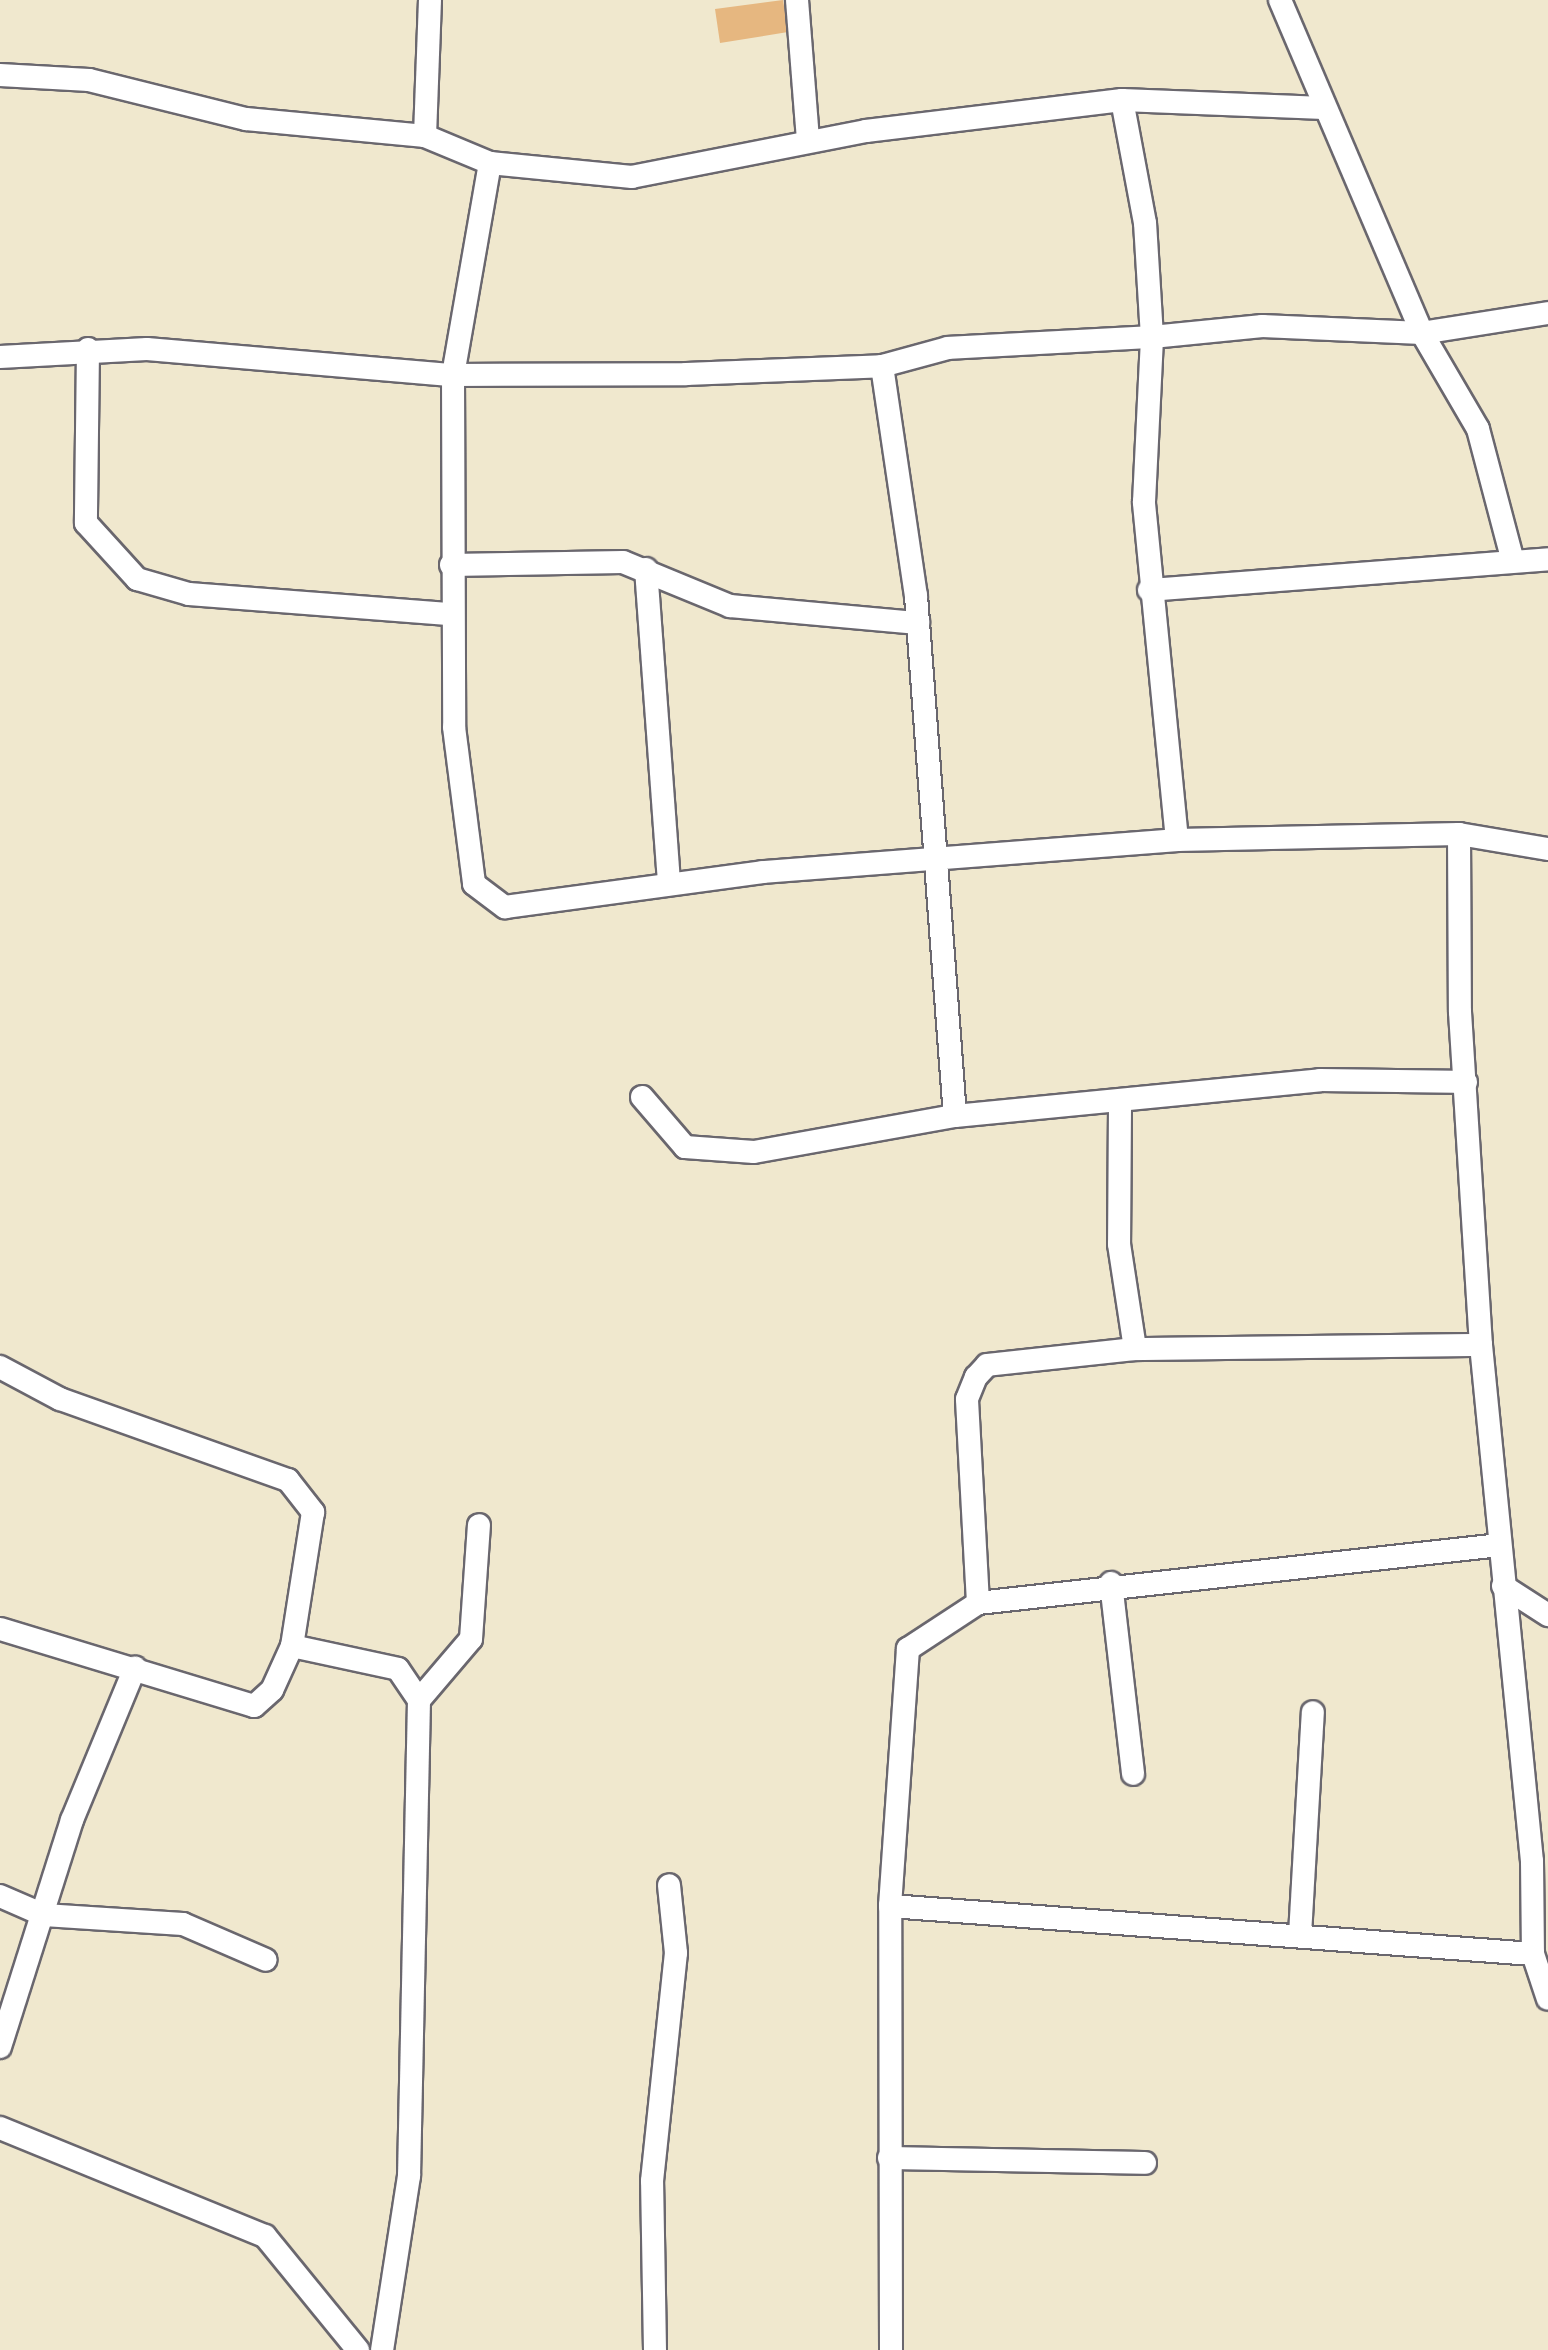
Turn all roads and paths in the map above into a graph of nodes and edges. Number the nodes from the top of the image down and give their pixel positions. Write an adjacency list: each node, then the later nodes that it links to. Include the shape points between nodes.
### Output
1 (430, 0): 7 (street)
2 (797, 0): 8 (street)
3 (1280, 0): 6 (street)
4 (0, 75): 7 (street, via 88,80 246,119)
5 (1122, 100): 6 (street); 8 (street); 12 (street, via 1145,223)
6 (1324, 108): 11 (street)
7 (425, 136): 9 (street)
8 (808, 141): 9 (street, via 632,177)
9 (490, 163): 16 (street)
10 (1548, 313): 11 (street)
11 (1422, 333): 12 (street, via 1262,326); 17 (street, via 1478,428)
12 (1152, 337): 15 (street, via 948,348); 21 (street)
13 (88, 349): 14 (street); 16 (street); 22 (street, via 86,523 138,580 189,594)
14 (0, 357)
15 (882, 366): 16 (street); 23 (street)
16 (453, 375): 19 (street)
17 (1512, 558): 18 (street); 21 (street)
18 (1548, 558)
19 (450, 565): 20 (street); 22 (street)
20 (646, 568): 23 (street, via 730,606); 28 (street)
21 (1149, 590): 25 (street)
22 (450, 614): 28 (street, via 474,884 505,906)
23 (918, 624): 27 (street)
24 (1459, 834): 25 (street); 26 (street); 29 (street)
25 (1177, 840): 27 (street)
26 (1548, 849)
27 (940, 862): 28 (street); 32 (street)
28 (669, 884)
29 (1466, 1082): 31 (street, via 1320,1080); 33 (street)
30 (642, 1097): 32 (street, via 685,1147 720,1152)
31 (1120, 1106): 32 (street); 34 (street, via 1119,1244)
32 (955, 1116)
33 (1482, 1346): 34 (street, via 1412,1339); 37 (street)
34 (1135, 1350): 40 (street, via 987,1365 976,1377 967,1399)
35 (0, 1367): 43 (street, via 60,1399 288,1480 313,1512)
36 (479, 1525): 45 (street, via 471,1640)
37 (1500, 1545): 38 (street); 39 (street)
38 (1111, 1583): 40 (street); 47 (street)
39 (1503, 1586): 41 (street); 53 (street, via 1532,1861)
40 (978, 1603): 50 (street, via 908,1650)
41 (1548, 1614)
42 (0, 1629): 44 (street)
43 (292, 1646): 44 (street, via 254,1706); 45 (street, via 398,1670)
44 (135, 1668): 51 (street)
45 (419, 1700): 61 (street, via 409,2176)
46 (1314, 1712): 52 (street)
47 (1134, 1774)
48 (669, 1885): 62 (street, via 676,1953 652,2180)
49 (0, 1896): 51 (street)
50 (890, 1906): 52 (street); 58 (street)
51 (44, 1915): 54 (street, via 183,1924); 56 (street)
52 (1300, 1936): 53 (street)
53 (1532, 1954): 55 (street)
54 (266, 1960)
55 (1548, 2000)
56 (0, 2048)
57 (0, 2128): 60 (street, via 266,2236)
58 (889, 2158): 59 (street); 63 (street)
59 (1145, 2163)
60 (358, 2350)
61 (382, 2350)
62 (655, 2350)
63 (891, 2350)

